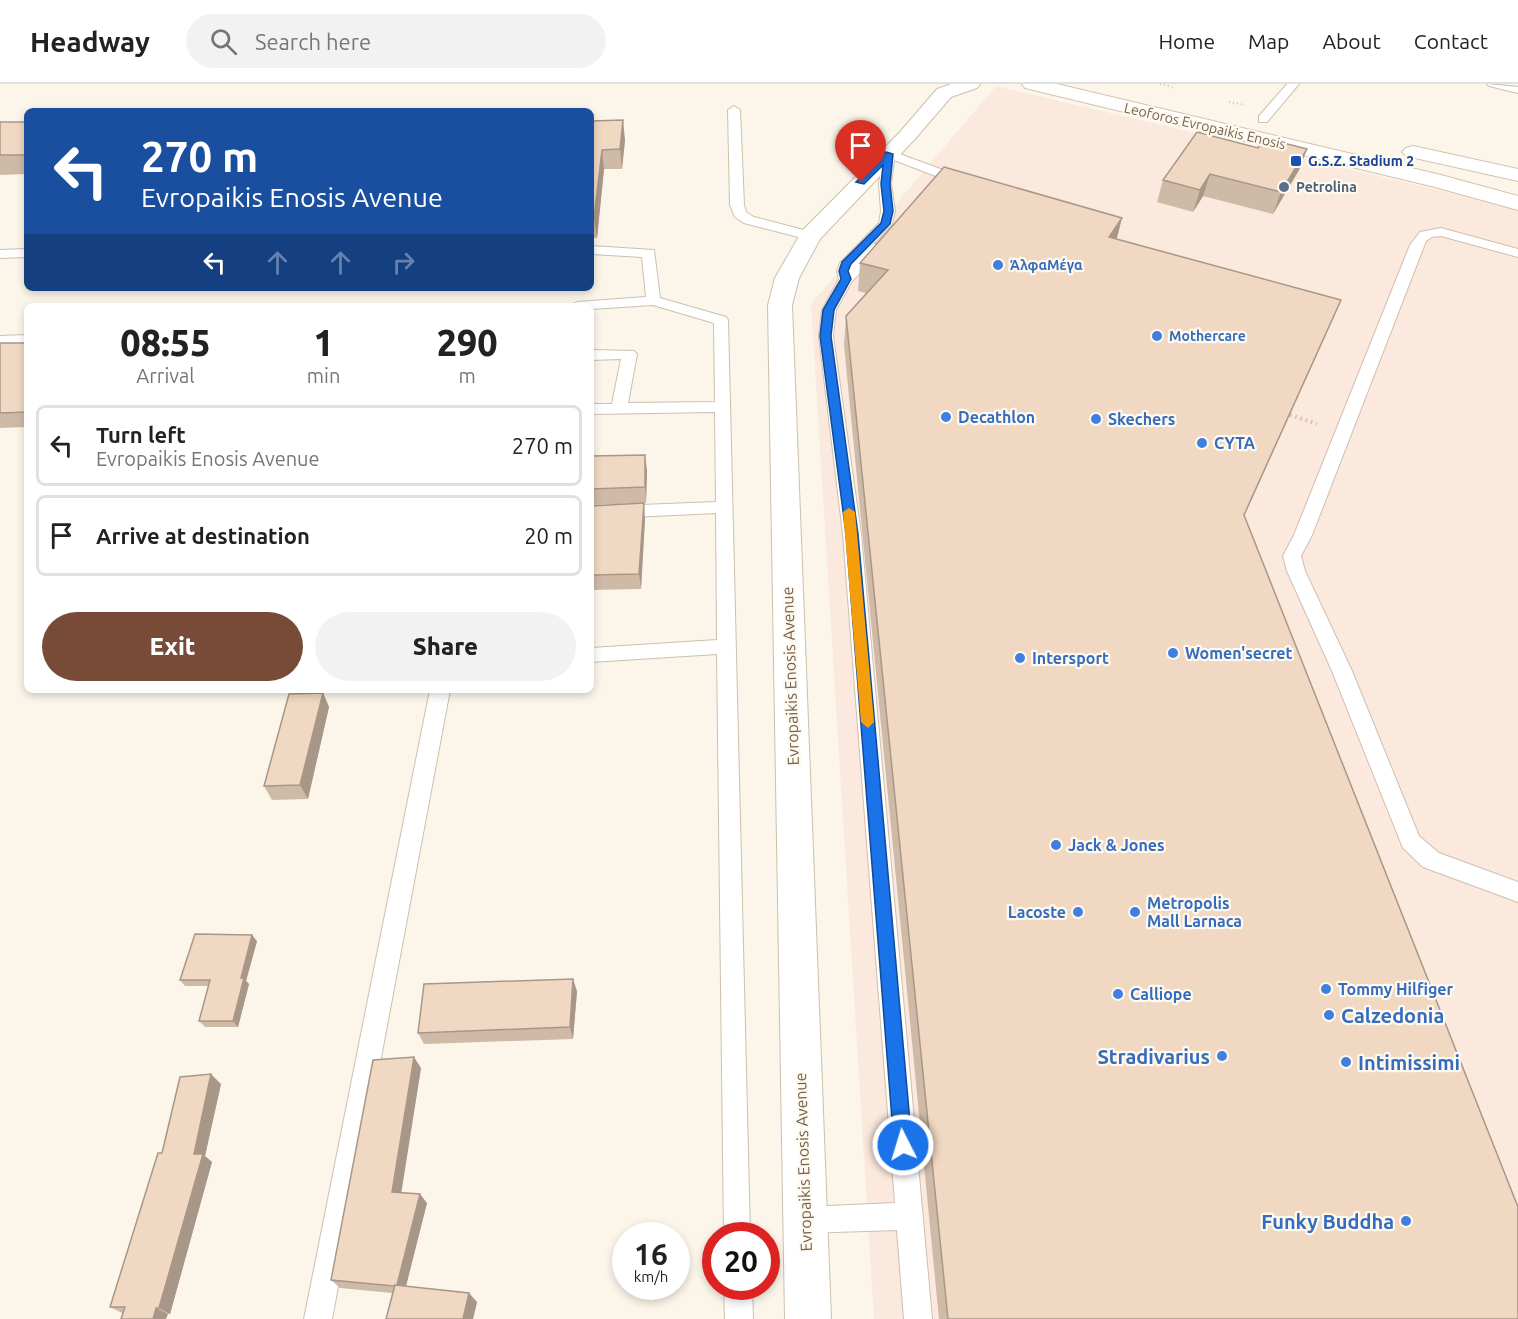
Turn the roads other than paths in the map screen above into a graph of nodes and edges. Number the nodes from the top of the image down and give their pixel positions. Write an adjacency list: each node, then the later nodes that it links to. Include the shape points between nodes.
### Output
1 (1032, 84): 16 (street, Leoforos Evropaikis Enosis)
2 (1113, 84): 7 (street, Leoforos Evropaikis Enosis)
3 (1293, 84): 10 (lane)
4 (1499, 85): 6 (lane)
5 (953, 87): 13 (street, Evropaikis Enosis Avenue)
6 (1518, 90)
7 (1205, 105)
8 (734, 110): 18 (lane, via 740,214 749,220)
9 (1240, 113): 10 (street, Leoforos Evropaikis Enosis)
10 (1263, 119): 11 (street, Leoforos Evropaikis Enosis)
11 (1286, 124)
12 (1389, 147): 14 (street)
13 (889, 154): 15 (lane, via 949,177); 18 (street, Evropaikis Enosis Avenue); 23 (lane, via 885,224 847,262)
14 (1518, 175)
15 (925, 201)
16 (1518, 203)
17 (909, 217): 23 (lane)
18 (810, 236): 39 (street, Evropaikis Enosis Avenue, via 787,278 780,305)
19 (594, 250): 24 (lane, via 649,253)
20 (24, 253): 22 (lane)
21 (1518, 253): 37 (lane, via 1441,232 1422,235 1292,556 1411,842 1431,860)
22 (0, 254)
23 (846, 279): 38 (lane, via 828,310 826,336 852,534)
24 (653, 302): 25 (lane); 29 (lane, via 721,320)
25 (594, 305)
26 (24, 339): 27 (lane)
27 (0, 340)
28 (594, 355): 30 (lane, via 629,354)
29 (723, 407): 30 (lane); 32 (lane)
30 (619, 408): 31 (lane)
31 (594, 409)
32 (724, 507): 33 (lane); 34 (lane)
33 (594, 513)
34 (727, 646): 35 (lane); 40 (lane)
35 (594, 655)
36 (439, 693): 42 (lane)
37 (1518, 892)
38 (909, 1216): 39 (lane); 45 (lane)
39 (805, 1220): 44 (street, Evropaikis Enosis Avenue)
40 (737, 1222)
41 (738, 1300): 43 (lane)
42 (318, 1319)
43 (739, 1319)
44 (808, 1319)
45 (918, 1319)

